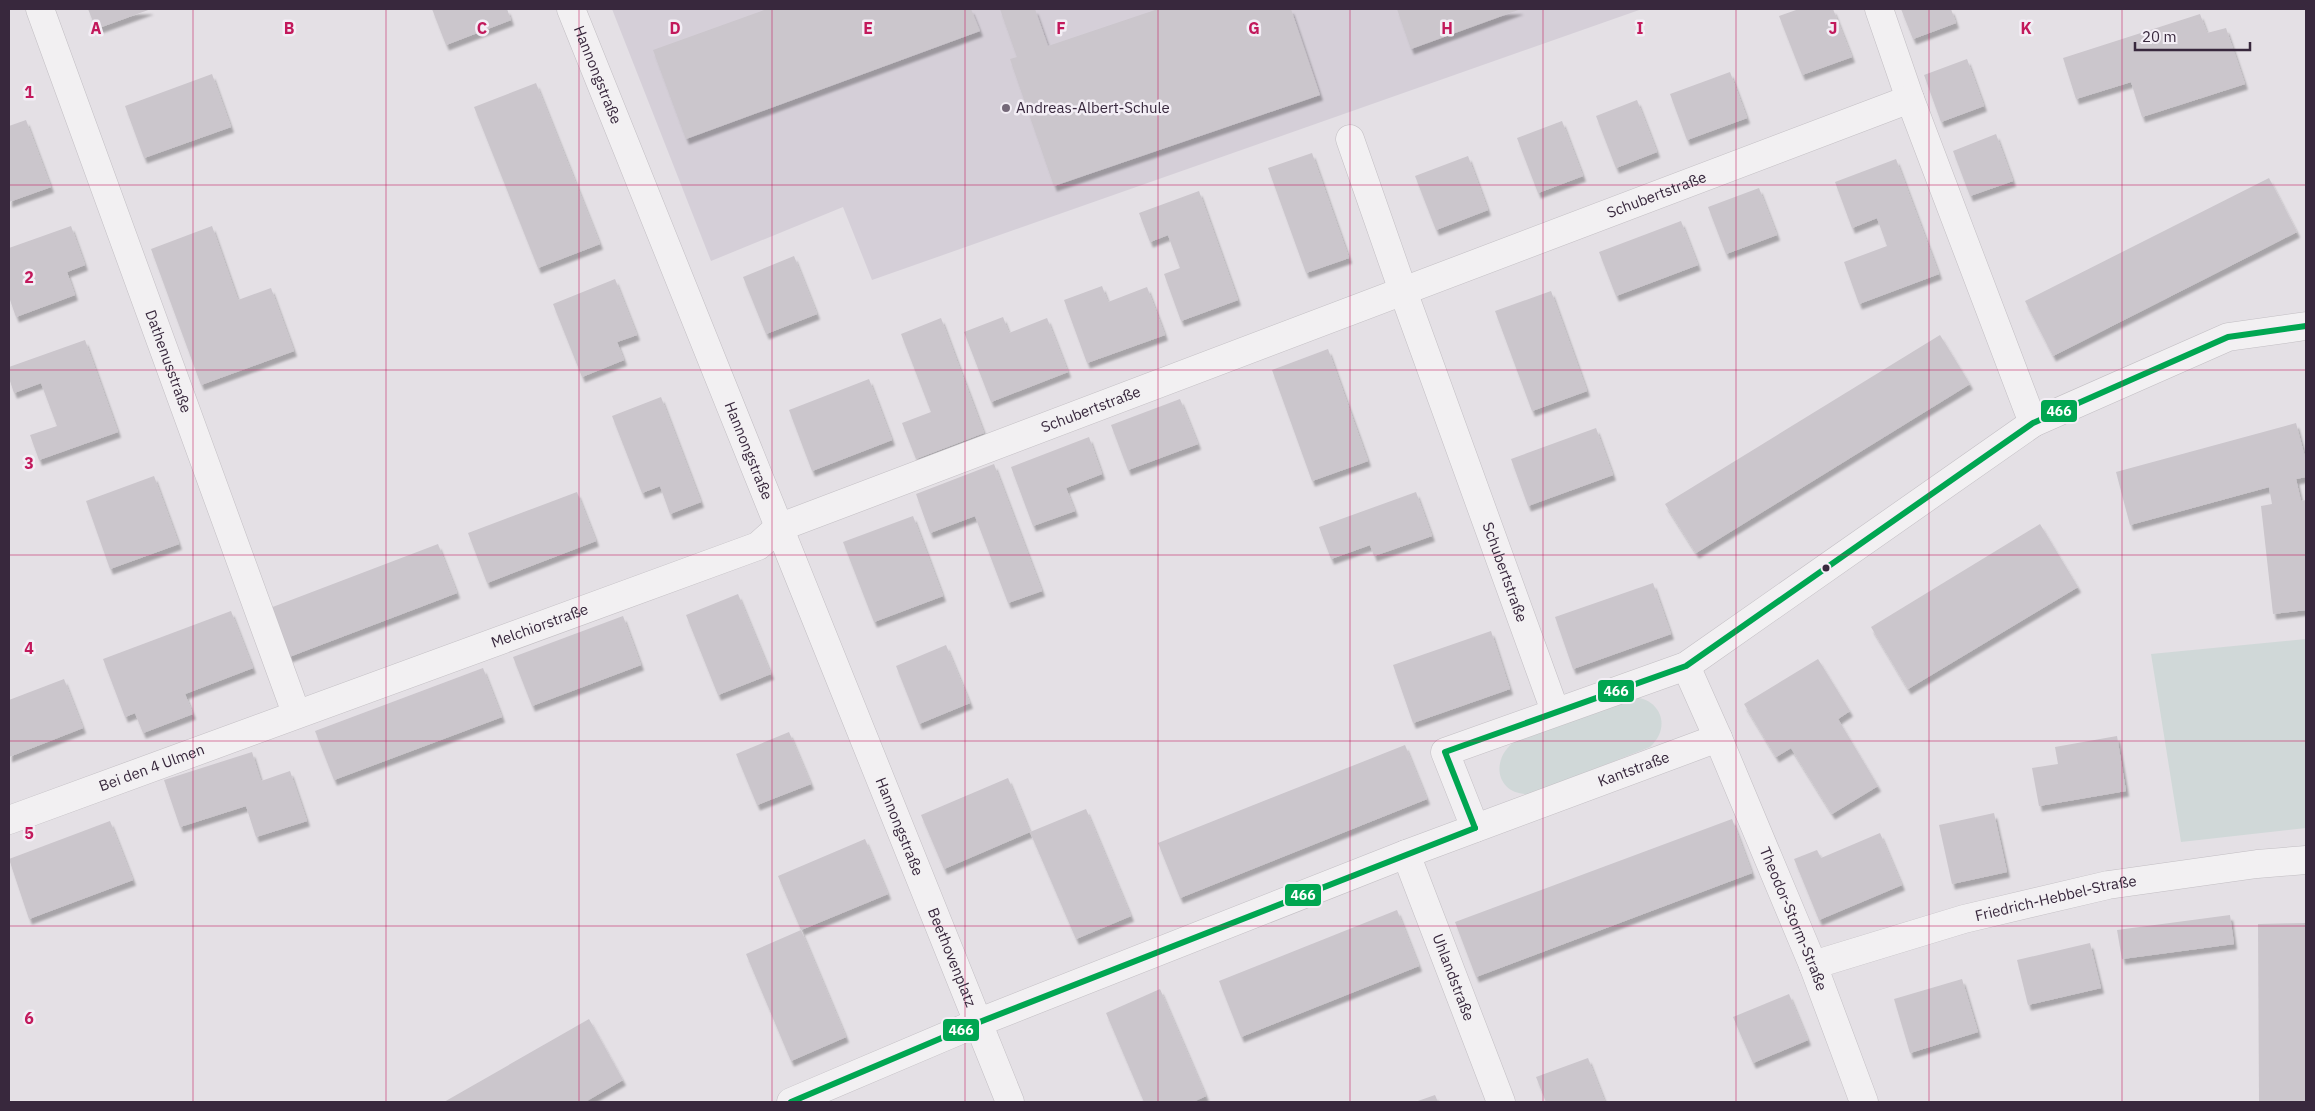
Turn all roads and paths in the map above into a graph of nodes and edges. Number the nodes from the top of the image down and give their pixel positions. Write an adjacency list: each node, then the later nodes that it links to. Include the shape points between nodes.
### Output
1 (40, 9): 12 (street, Dathenusstraße)
2 (571, 9): 9 (street, Hannongstraße)
3 (1879, 9): 4 (street)
4 (1910, 99): 6 (street, Schubertstraße); 8 (street)
5 (1350, 139): 6 (street, Schubertstraße)
6 (1403, 291): 9 (street, Schubertstraße); 11 (street, Schubertstraße)
7 (2306, 326): 8 (street, via 2228,337)
8 (2033, 423): 10 (street)
9 (778, 528): 12 (street, Melchiorstraße, via 758,546); 18 (street, Hannongstraße)
10 (1686, 666): 11 (street); 13 (street)
11 (1555, 712): 15 (street, via 1445,752)
12 (296, 713): 14 (street, Bei den 4 Ulmen)
13 (1718, 738): 15 (street, Kantstraße); 19 (street, Theodor-Storm-Straße)
14 (9, 820)
15 (1475, 828): 16 (street, Kantstraße)
16 (1406, 854): 20 (street, Kantstraße); 24 (street, Uhlandstraße)
17 (2306, 860): 19 (street, Friedrich-Hebbel-Straße, via 2108,885 1964,919)
18 (927, 893): 21 (street, Beethovenplatz)
19 (1813, 964): 25 (street, Theodor-Storm-Straße)
20 (1086, 982): 21 (street, Beethovenplatz)
21 (977, 1023): 22 (street, Beethovenplatz); 23 (street, Beethovenplatz)
22 (791, 1102)
23 (1010, 1102)
24 (1501, 1102)
25 (1864, 1102)

